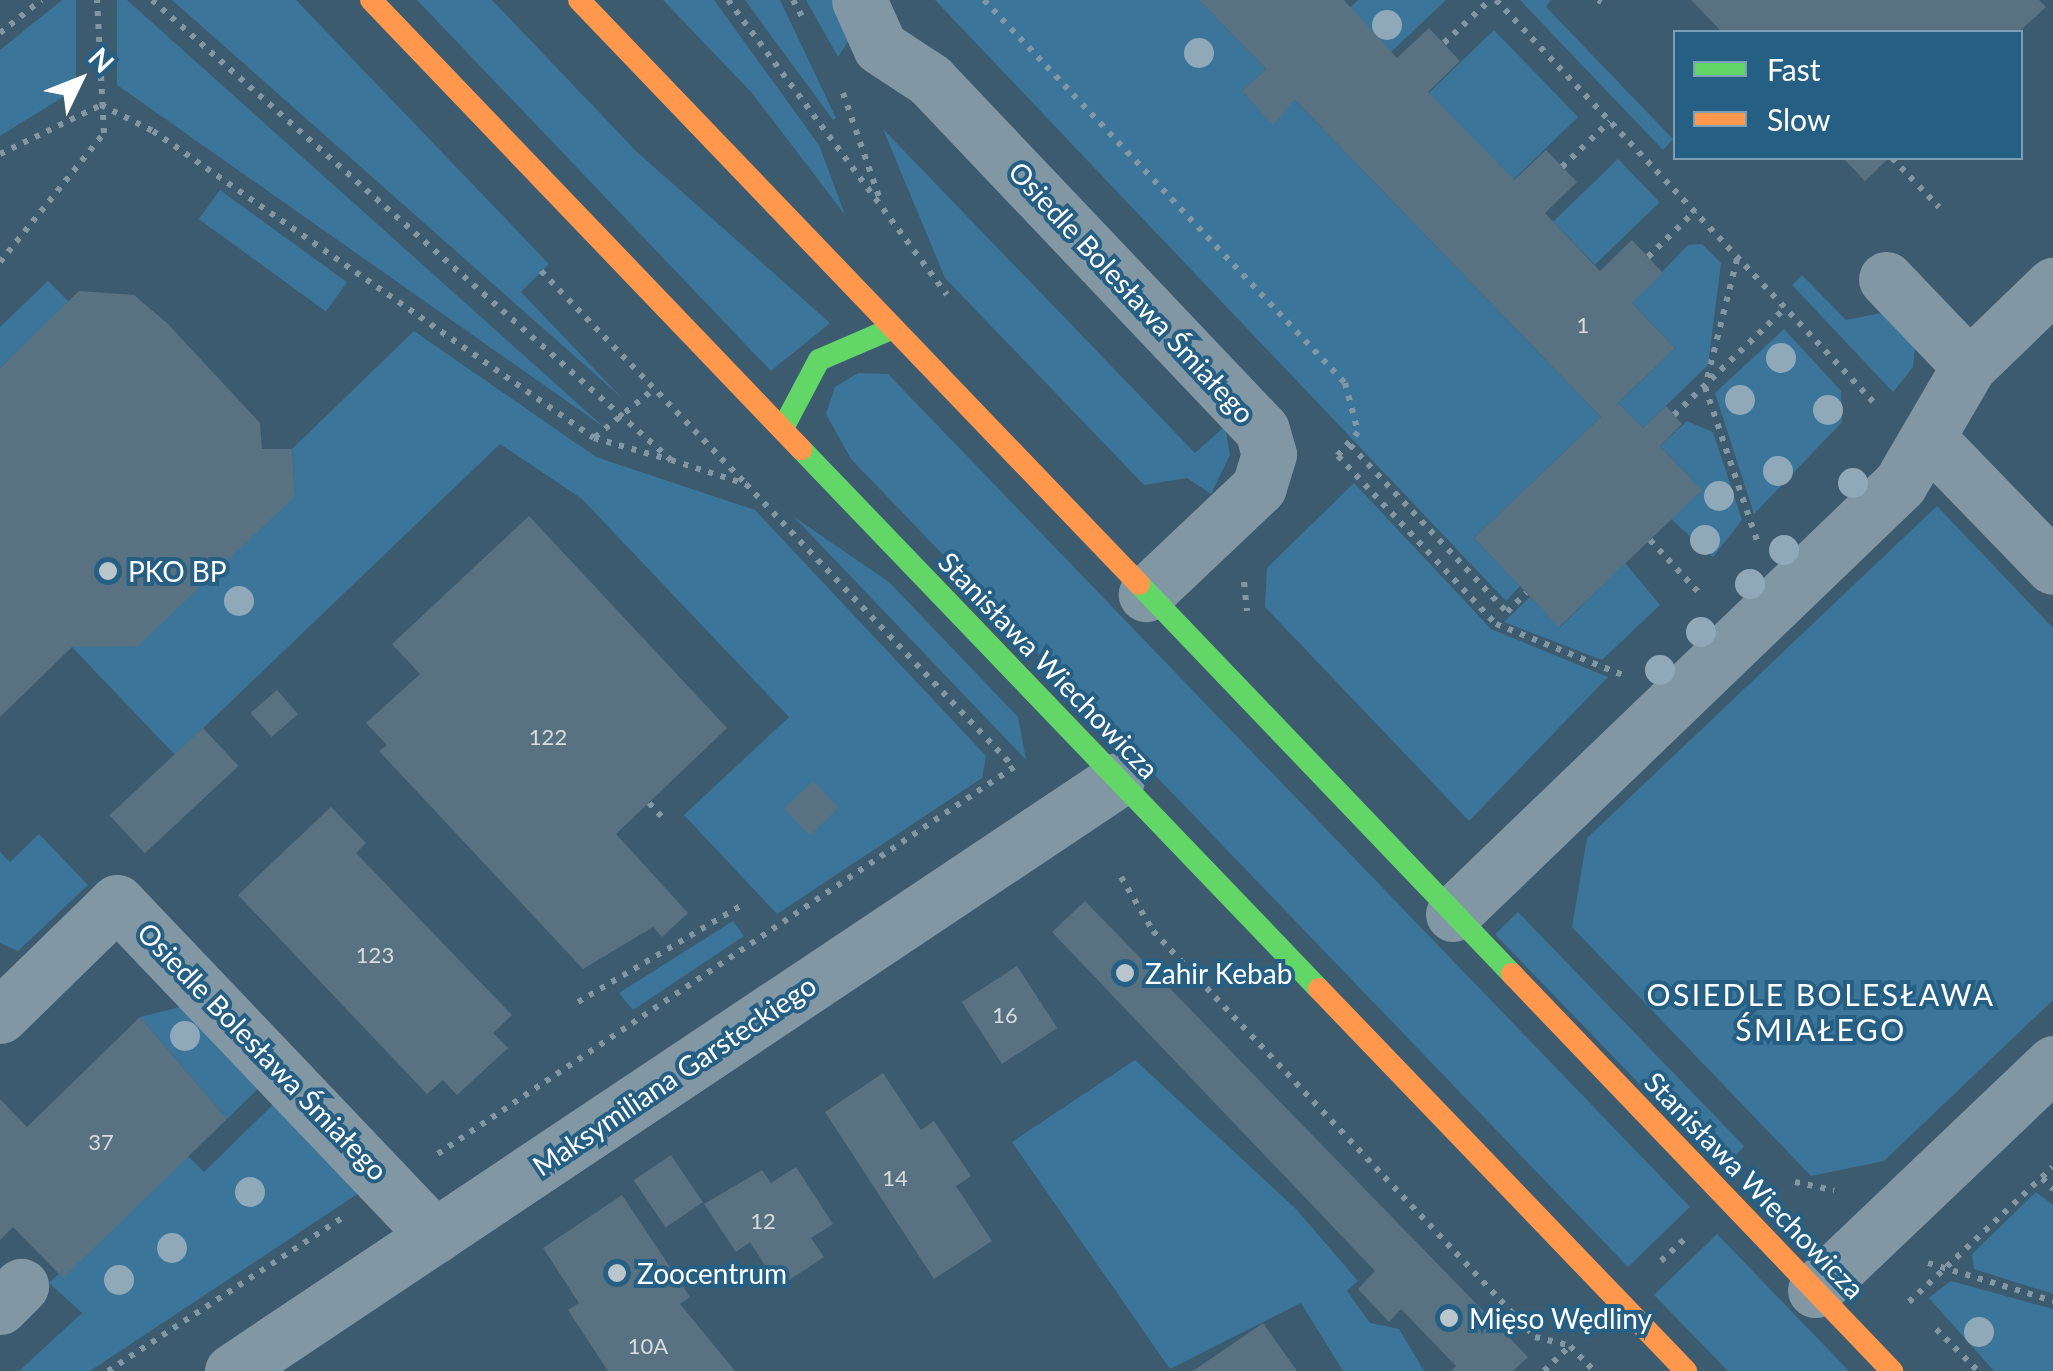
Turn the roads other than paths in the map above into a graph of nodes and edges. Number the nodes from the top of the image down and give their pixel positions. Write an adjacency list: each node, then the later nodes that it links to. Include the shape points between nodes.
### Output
1 (371, 0): 8 (street, Stanisława Wiechowicza)
2 (579, 0): 6 (street, Stanisława Wiechowicza)
3 (859, 0): 11 (street, Osiedle Bolesława Śmiałego, via 880,47 930,80 1262,430 1269,454 1260,487)
4 (1886, 279): 7 (street)
5 (2053, 285): 7 (street)
6 (891, 329): 8 (street, via 819,360); 11 (street, Stanisława Wiechowicza)
7 (1969, 366): 9 (street)
8 (782, 428): 12 (street, Stanisława Wiechowicza)
9 (1911, 431): 10 (street); 13 (street, via 1900,484)
10 (2053, 567)
11 (1146, 594): 13 (street, Stanisława Wiechowicza)
12 (1117, 780): 16 (street, Maksymiliana Garsteckiego); 19 (street, Stanisława Wiechowicza)
13 (1453, 914): 17 (street, Stanisława Wiechowicza)
14 (0, 1016): 16 (street, Osiedle Bolesława Śmiałego, via 117,902 393,1184)
15 (2053, 1063): 17 (street)
16 (435, 1236): 18 (street, Maksymiliana Garsteckiego)
17 (1815, 1290): 20 (street, Stanisława Wiechowicza)
18 (232, 1371)
19 (1686, 1371)
20 (1892, 1371)

